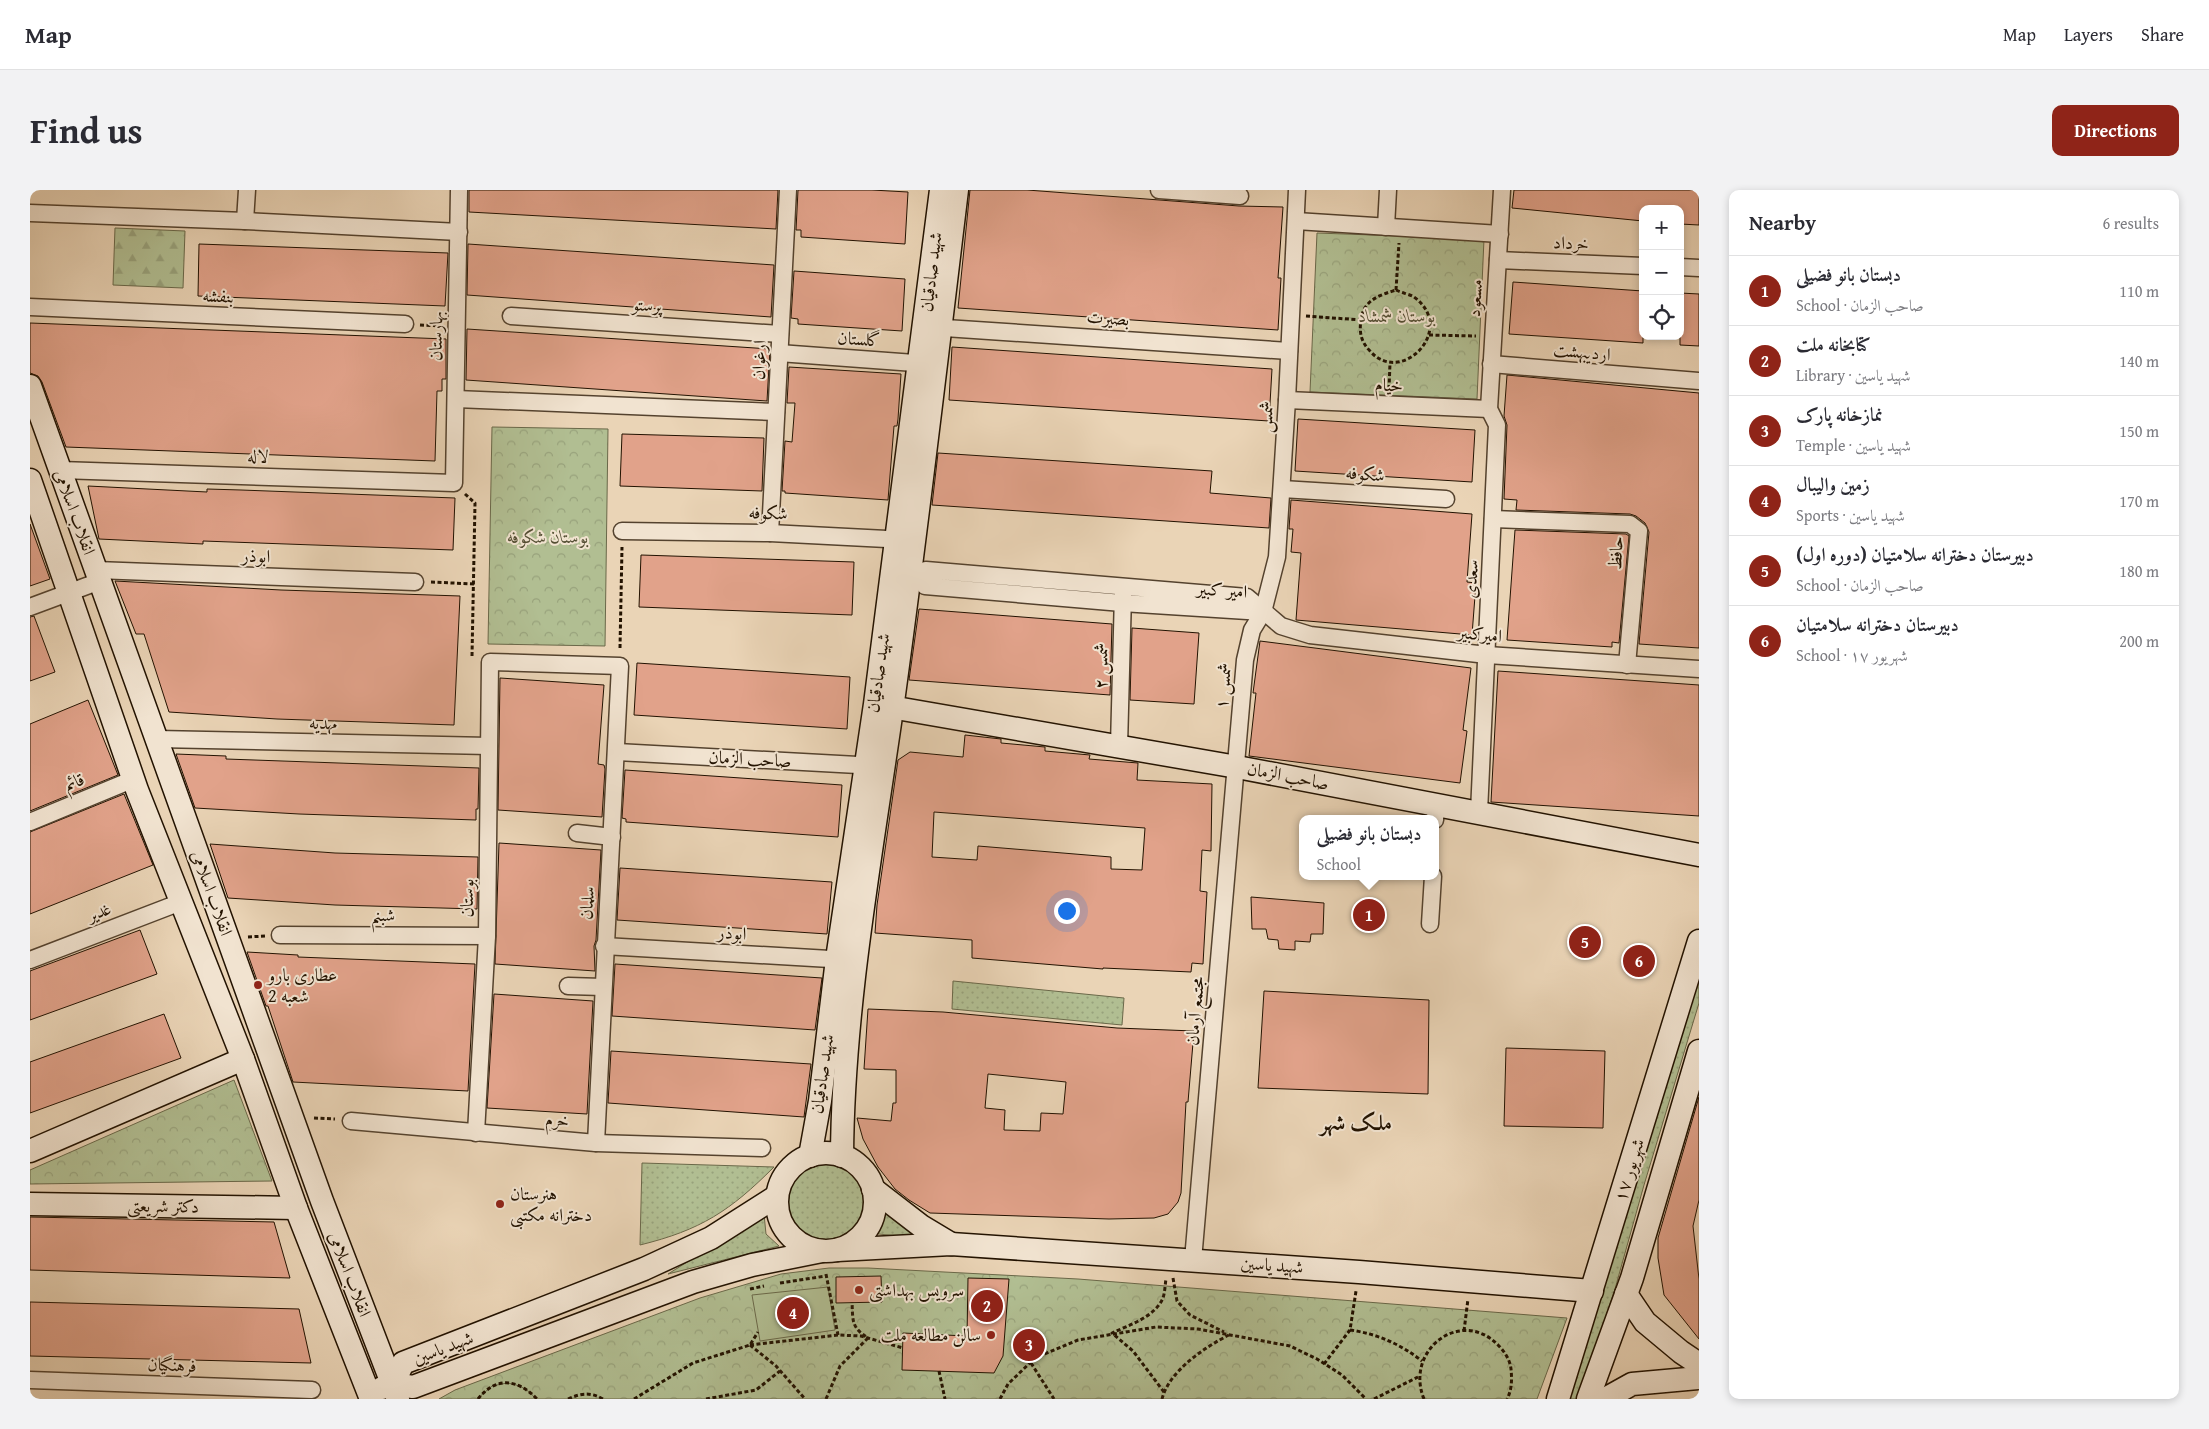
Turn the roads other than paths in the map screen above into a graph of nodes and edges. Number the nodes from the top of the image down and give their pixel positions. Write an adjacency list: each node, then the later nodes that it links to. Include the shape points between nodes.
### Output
1 (247, 190): 12 (street)
2 (459, 190): 15 (street, بهارستان)
3 (788, 190): 25 (street, ارغوان)
4 (941, 190): 24 (street, شهید صادقیان)
5 (957, 190): 24 (street, شهید صادقیان)
6 (1159, 190): 10 (street)
7 (1297, 190): 13 (street, شمس)
8 (1388, 190): 14 (street)
9 (1502, 190): 16 (street, مسعود)
10 (1240, 196)
11 (30, 213): 12 (street)
12 (245, 221): 15 (street)
13 (1296, 222): 14 (street); 26 (street, شمس)
14 (1393, 227): 16 (street)
15 (459, 232): 32 (street, بهارستان)
16 (1500, 234): 17 (street, مسعود)
17 (1498, 260): 18 (street, خرداد); 29 (street, مسعود)
18 (1639, 266)
19 (1684, 267): 20 (street)
20 (1699, 268)
21 (30, 307): 23 (street, بنفشه)
22 (511, 316): 25 (street, پرستو)
23 (404, 324)
24 (932, 327): 26 (street, بصیرت); 28 (street, شهید صادقیان)
25 (780, 334): 27 (street, ارغوان)
26 (1289, 351): 33 (street, شمس)
27 (779, 353): 28 (street, گلستان); 35 (street, ارغوان)
28 (927, 364): 44 (street, شهید صادقیان)
29 (1491, 364): 30 (street, اردیبهشت); 34 (street, مسعود)
30 (1699, 381)
31 (30, 386): 36 (street, انقلاب اسلامی)
32 (456, 399): 35 (street); 38 (street, بهارستان)
33 (1287, 400): 34 (street, خیام); 39 (street, شمس)
34 (1489, 409): 41 (street, سعدی, via 1497,425)
35 (776, 412): 43 (street, ارغوان)
36 (60, 470): 38 (street, لاله); 45 (street, انقلاب اسلامی)
37 (30, 480): 48 (street, انقلاب اسلامی)
38 (454, 483)
39 (1282, 489): 40 (street, شکوفه); 51 (street, شمس, via 1277,557)
40 (1446, 499)
41 (1493, 519): 52 (street, سعدی); 54 (street, حافظ, via 1630,524 1636,527 1639,531)
42 (622, 531): 43 (street, شکوفه)
43 (770, 533): 44 (street, شکوفه)
44 (904, 540): 56 (street, شهید صادقیان)
45 (98, 575): 46 (street, ابوذر); 48 (street); 57 (street, انقلاب اسلامی)
46 (415, 582)
47 (1123, 586): 49 (street, شمس ۲); 49 (street, امیر کبیر, via 926,570 922,578 925,586); 51 (street, امیر کبیر, via 1247,597)
48 (69, 593): 50 (street); 63 (street, انقلاب اسلامی)
49 (1122, 603): 51 (street, امیر کبیر); 59 (street, شمس ۲)
50 (30, 607)
51 (1263, 612): 52 (street, امیرکبیر, via 1281,626 1310,635); 62 (street, شمس ۱, via 1247,643)
52 (1487, 655): 54 (street, امیرکبیر); 65 (street, سعدی)
53 (490, 662): 58 (street, بوستان); 60 (street, سلمان, via 620,666)
54 (1627, 665): 55 (street, امیرکبیر)
55 (1699, 669)
56 (883, 705): 59 (street, صاحب الزمان); 61 (street, شهید صادقیان)
57 (157, 739): 58 (street, مهدیه); 103 (street, انقلاب اسلامی, via 291,1116)
58 (489, 746): 74 (street, بوستان)
59 (1119, 746): 62 (street, صاحب الزمان)
60 (617, 752): 61 (street, صاحب الزمان); 68 (street, سلمان)
61 (874, 766): 78 (street, شهید صادقیان)
62 (1237, 767): 64 (street, صاحب الزمان); 96 (street, مجتمع آرمان)
63 (134, 779): 66 (street, قائم); 71 (street, انقلاب اسلامی)
64 (1436, 812): 65 (street, صاحب الزمان)
65 (1479, 812): 69 (street, صاحب الزمان)
66 (30, 822)
67 (577, 833): 68 (street)
68 (612, 837): 76 (street, سلمان)
69 (1699, 855)
70 (1433, 880): 72 (street)
71 (181, 902): 77 (street, غدیر); 82 (street, انقلاب اسلامی)
72 (1430, 924)
73 (280, 935): 74 (street, شبنم)
74 (487, 936): 84 (street, بوستان)
75 (1699, 941): 97 (street, ۱۷ شهریور)
76 (604, 946): 78 (street, ابوذر); 80 (street, سلمان)
77 (30, 960)
78 (847, 960): 88 (street, شهید صادقیان); 89 (street, شهید صادقیان)
79 (568, 986): 80 (street)
80 (602, 987): 85 (street, سلمان)
81 (1699, 1051): 98 (street, ۱۷ شهریور)
82 (243, 1059): 87 (street); 93 (street, انقلاب اسلامی)
83 (351, 1120): 84 (street, خرم)
84 (476, 1133): 85 (street, خرم)
85 (596, 1142): 86 (street, خرم)
86 (762, 1148)
87 (30, 1151)
88 (810, 1156): 89 (street, via 821,1153); 91 (street, via 789,1169)
89 (842, 1156): 90 (street, شهید یاسین, via 867,1175)
90 (873, 1189): 94 (street, شهید یاسین, via 921,1226); 95 (street, شهید یاسین, via 874,1208 868,1227 849,1245)
91 (777, 1196): 95 (street, شهید یاسین, via 777,1212 793,1239 806,1247); 103 (street, شهید یاسین, via 711,1238 644,1269 403,1363)
92 (30, 1204): 93 (street, دکتر شریعتی)
93 (296, 1208): 104 (street, انقلاب اسلامی)
94 (951, 1244): 95 (street, شهید یاسین); 96 (street, شهید یاسین)
95 (829, 1250): 103 (street, شهید یاسین, via 752,1265 693,1282)
96 (1193, 1260): 97 (street, شهید یاسین)
97 (1592, 1291): 105 (street, ۱۷ شهریور)
98 (1626, 1294): 99 (street, via 1645,1322); 106 (street, ۱۷ شهریور)
99 (1699, 1364)
100 (1699, 1378): 107 (street, via 1632,1384)
101 (30, 1380): 102 (street, فرهنگیان)
102 (312, 1390)
103 (395, 1392): 104 (street)
104 (370, 1396)
105 (1558, 1399)
106 (1588, 1399)
107 (1605, 1399)

